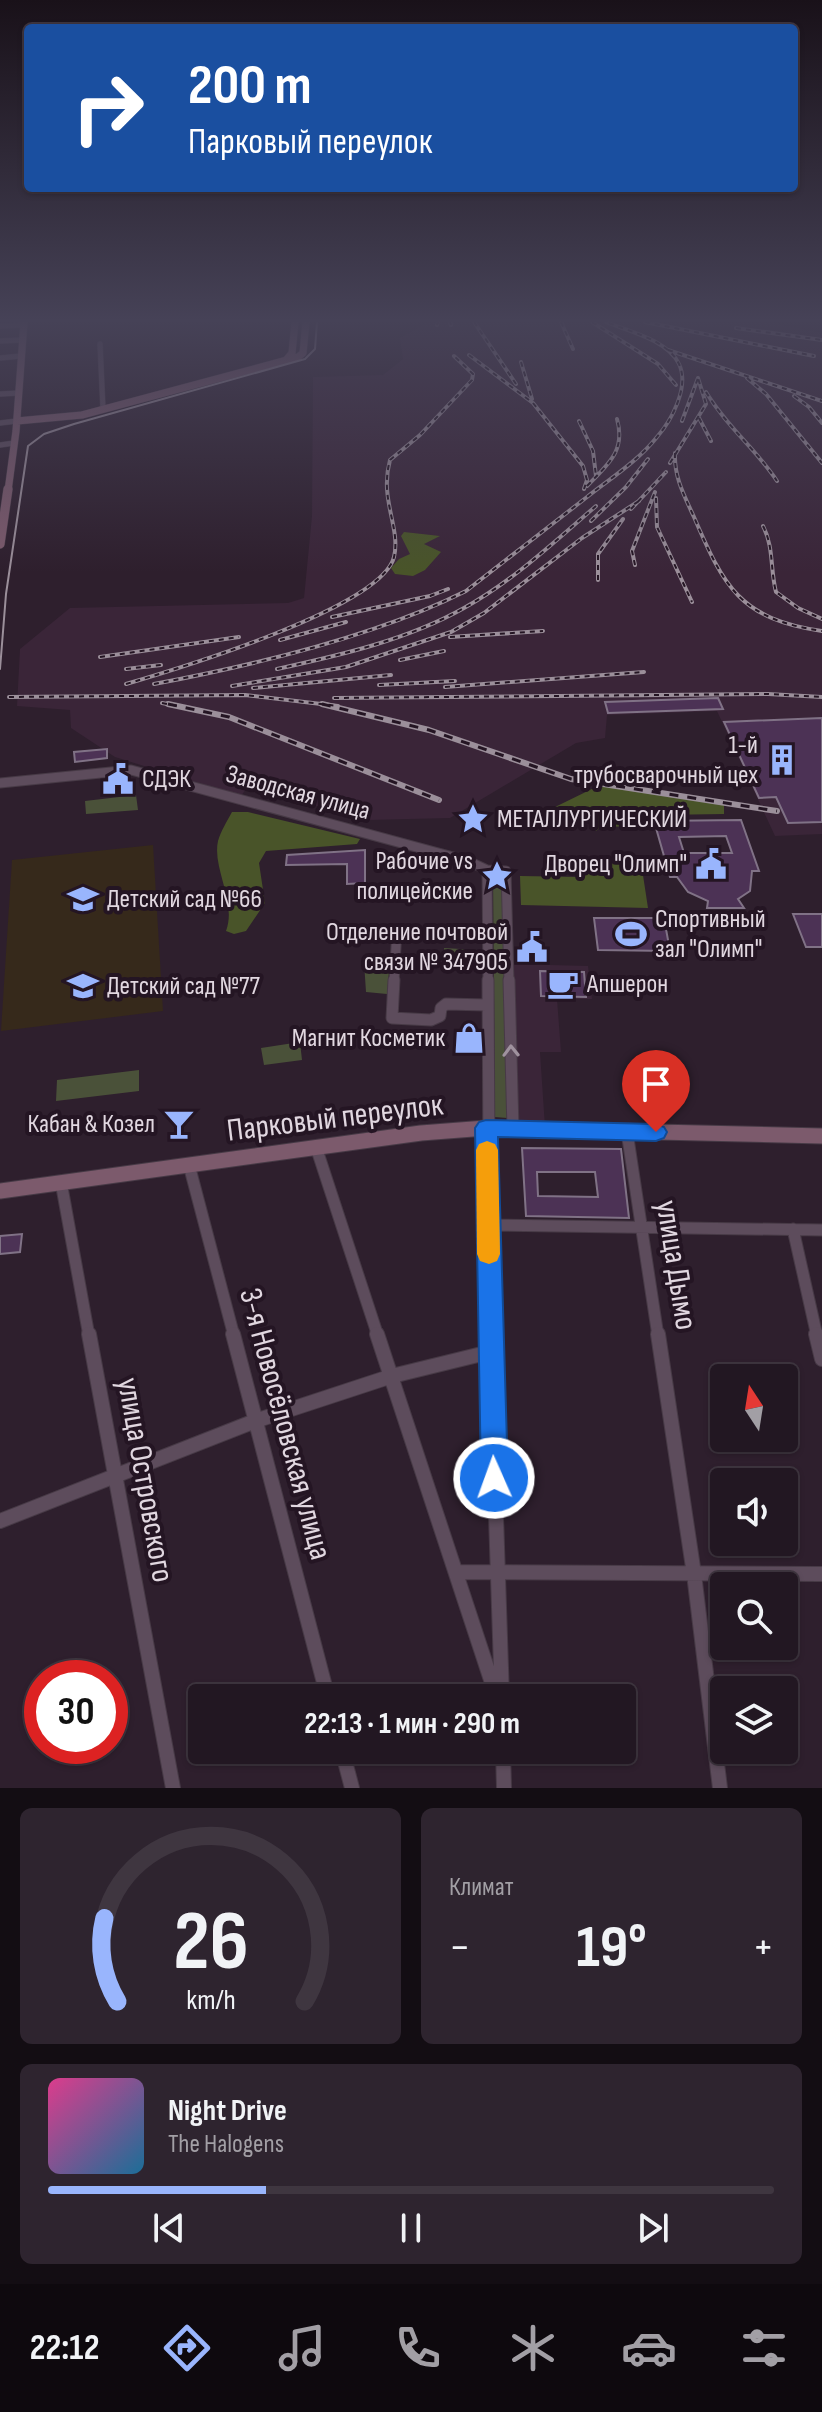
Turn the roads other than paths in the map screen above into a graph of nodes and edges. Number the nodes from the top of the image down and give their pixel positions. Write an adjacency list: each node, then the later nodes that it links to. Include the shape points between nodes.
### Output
1 (18, 405): 6 (main road)
2 (103, 405): 4 (street)
3 (116, 405): 4 (main road)
4 (103, 409): 6 (main road)
5 (0, 423): 6 (street)
6 (17, 425): 7 (main road)
7 (14, 443): 8 (street); 9 (main road)
8 (0, 445)
9 (4, 489): 10 (main road)
10 (0, 544)
11 (0, 783): 12 (street, Заводская улица, via 131,770)
12 (487, 870): 14 (street); 16 (street, one-way to 12, via 506,871)
13 (397, 929): 14 (street, via 392,1018 431,1020 446,1004)
14 (487, 1005): 15 (street)
15 (486, 1128): 16 (main road, Парковый переулок); 19 (main road, Парковый переулок); 23 (street)
16 (513, 1129): 17 (main road, Парковый переулок)
17 (627, 1132): 18 (main road, Парковый переулок); 24 (street, улица Дымо)
18 (822, 1136)
19 (316, 1147): 20 (main road, Парковый переулок); 29 (street)
20 (189, 1165): 21 (main road, Парковый переулок); 30 (street, 3-я Новосёловская улица)
21 (61, 1182): 22 (main road, Парковый переулок); 31 (street, улица Островского)
22 (0, 1191)
23 (488, 1225): 24 (street); 27 (street)
24 (642, 1227): 25 (street); 35 (street, улица Дымо)
25 (793, 1229): 26 (street); 28 (street)
26 (822, 1230)
27 (490, 1352): 29 (street); 34 (street)
28 (822, 1359)
29 (392, 1376): 30 (street); 33 (street)
30 (255, 1421): 31 (street); 37 (street, 3-я Новосёловская улица)
31 (115, 1476): 32 (street); 42 (street, улица Островского)
32 (0, 1521)
33 (456, 1572): 34 (street); 38 (street)
34 (497, 1572): 35 (street); 39 (street)
35 (694, 1574): 36 (street); 45 (street, улица Дымо)
36 (822, 1574)
37 (324, 1684)
38 (495, 1684)
39 (500, 1684)
40 (346, 1764): 43 (street)
41 (503, 1764): 44 (street)
42 (173, 1788)
43 (352, 1788)
44 (504, 1788)
45 (720, 1788)

